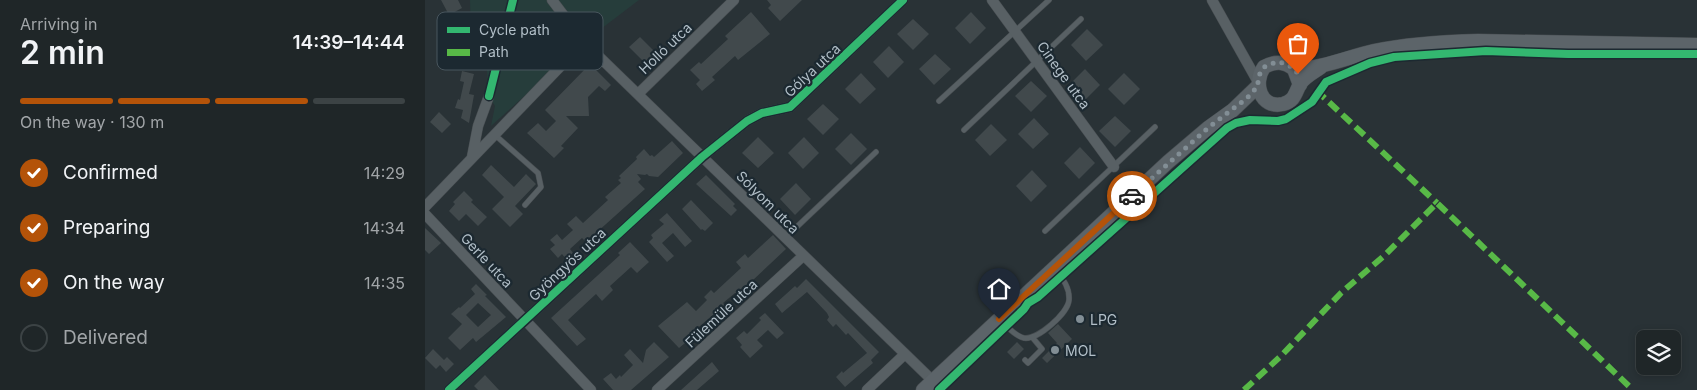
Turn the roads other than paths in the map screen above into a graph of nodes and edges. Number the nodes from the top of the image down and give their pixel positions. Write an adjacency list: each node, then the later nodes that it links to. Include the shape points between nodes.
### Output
1 (552, 0): 7 (street, Sólyom utca)
2 (734, 0): 20 (street, Holló utca)
3 (903, 0): 29 (street, Gólya utca, via 790,108 762,113 747,121)
4 (992, 0): 9 (street, Cinege utca)
5 (1049, 0): 9 (lane)
6 (1212, 0): 11 (street)
7 (561, 12)
8 (1081, 19): 13 (lane)
9 (1015, 31): 13 (street, Cinege utca); 23 (lane)
10 (1697, 45): 14 (main road, via 1445,42 1384,49)
11 (1242, 50): 15 (street, via 1257,66); 18 (street)
12 (603, 60): 20 (street, Sólyom utca)
13 (1037, 61): 26 (lane); 31 (street, Cinege utca)
14 (1323, 65): 16 (main road); 19 (main road)
15 (1264, 67): 16 (main road, via 1276,62); 18 (main road)
16 (1294, 68): 19 (main road)
17 (557, 70): 27 (street)
18 (1258, 84): 22 (main road); 24 (main road)
19 (1300, 85): 22 (main road, via 1289,101 1275,104)
20 (638, 94): 29 (street, Sólyom utca)
21 (489, 96): 30 (street, via 478,126)
22 (1265, 99): 24 (main road)
23 (939, 101)
24 (1233, 110): 38 (main road, via 1168,162)
25 (1155, 127): 31 (lane)
26 (964, 130)
27 (495, 135): 30 (street); 32 (lane, via 539,173 541,187)
28 (876, 152): 36 (lane)
29 (702, 157): 36 (street, Sólyom utca); 40 (street, Gyöngyös utca)
30 (472, 158): 33 (street)
31 (1114, 167): 35 (lane)
32 (525, 204)
33 (425, 207)
34 (425, 214): 40 (street, Gerle utca)
35 (1045, 231)
36 (785, 238): 37 (street, Sólyom utca)
37 (803, 256): 42 (street, Sólyom utca); 47 (street, Fülemüle utca)
38 (1054, 268): 39 (main road); 41 (lane, via 1067,286 1069,305 1041,333)
39 (999, 319): 41 (lane, via 1018,335); 44 (main road)
40 (525, 320): 45 (street, Gyöngyös utca); 46 (street, Gerle utca)
41 (1032, 337): 43 (lane, via 1041,349 1028,363)
42 (905, 354): 44 (street, Sólyom utca); 48 (street)
43 (1025, 360)
44 (928, 386)
45 (449, 390)
46 (591, 390)
47 (657, 390)
48 (867, 390)

